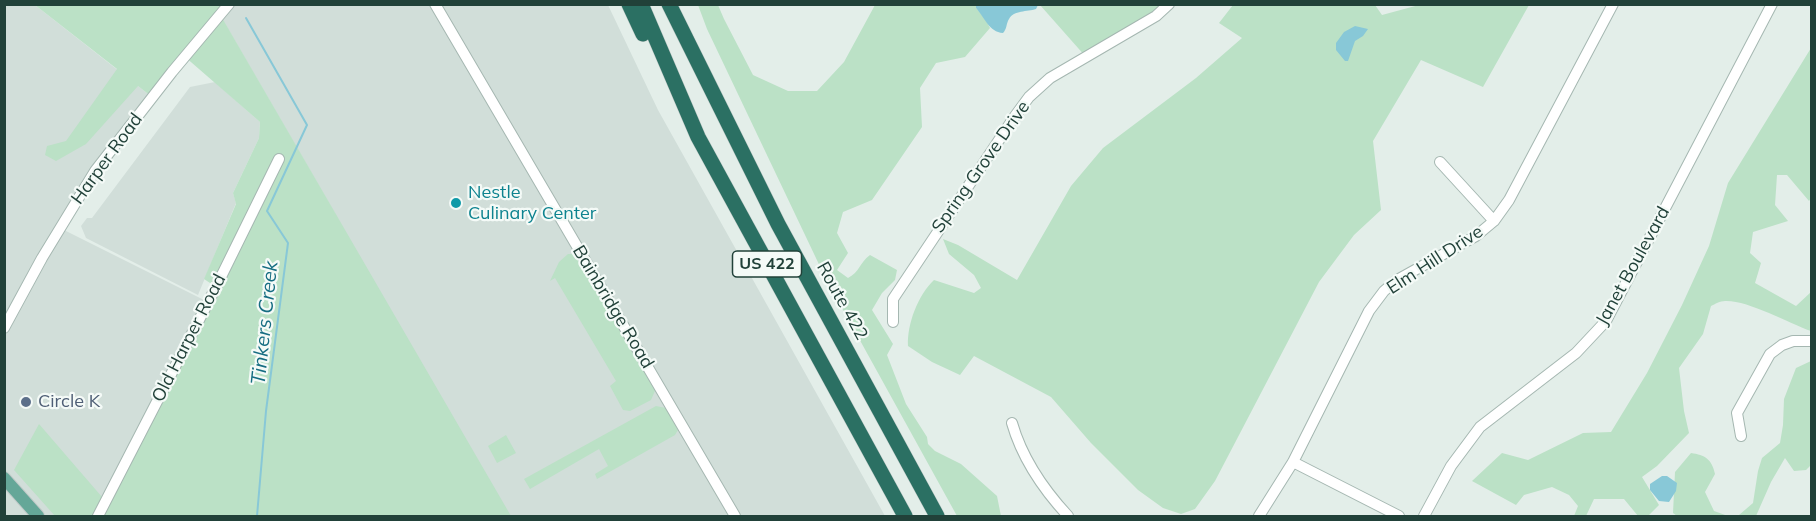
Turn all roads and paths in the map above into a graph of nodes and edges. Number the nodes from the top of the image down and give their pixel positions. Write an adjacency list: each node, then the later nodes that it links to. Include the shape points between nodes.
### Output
1 (229, 4): 16 (street, Harper Road, via 95,171)
2 (435, 4): 24 (street, Bainbridge Road)
3 (629, 4): 10 (highway)
4 (641, 4): 10 (highway, US 422)
5 (669, 4): 13 (highway, Route 422 / US 422)
6 (680, 4): 13 (highway)
7 (1169, 4): 15 (street, Spring Grove Drive, via 1156,16 1050,78 1029,97 892,299)
8 (1613, 4): 14 (street, Elm Hill Drive, via 1509,200)
9 (1772, 4): 30 (street, Janet Boulevard, via 1606,321 1576,353 1480,427 1451,466)
10 (698, 137): 25 (highway, US 422)
11 (279, 159): 23 (street, Old Harper Road)
12 (1440, 162): 14 (street)
13 (749, 168): 26 (highway, Route 422 / US 422)
14 (1494, 221): 20 (street, Elm Hill Drive, via 1384,291 1369,311)
15 (893, 322)
16 (4, 328)
17 (1812, 341): 19 (street, via 1793,341 1770,354 1737,413)
18 (1012, 423): 27 (street, via 1016,439 1038,478)
19 (1741, 436)
20 (1293, 462): 28 (street, Elm Hill Drive); 29 (street)
21 (4, 478): 22 (main road)
22 (38, 516)
23 (98, 516)
24 (735, 516)
25 (905, 516)
26 (937, 516)
27 (1068, 516)
28 (1259, 516)
29 (1399, 516)
30 (1424, 516)

